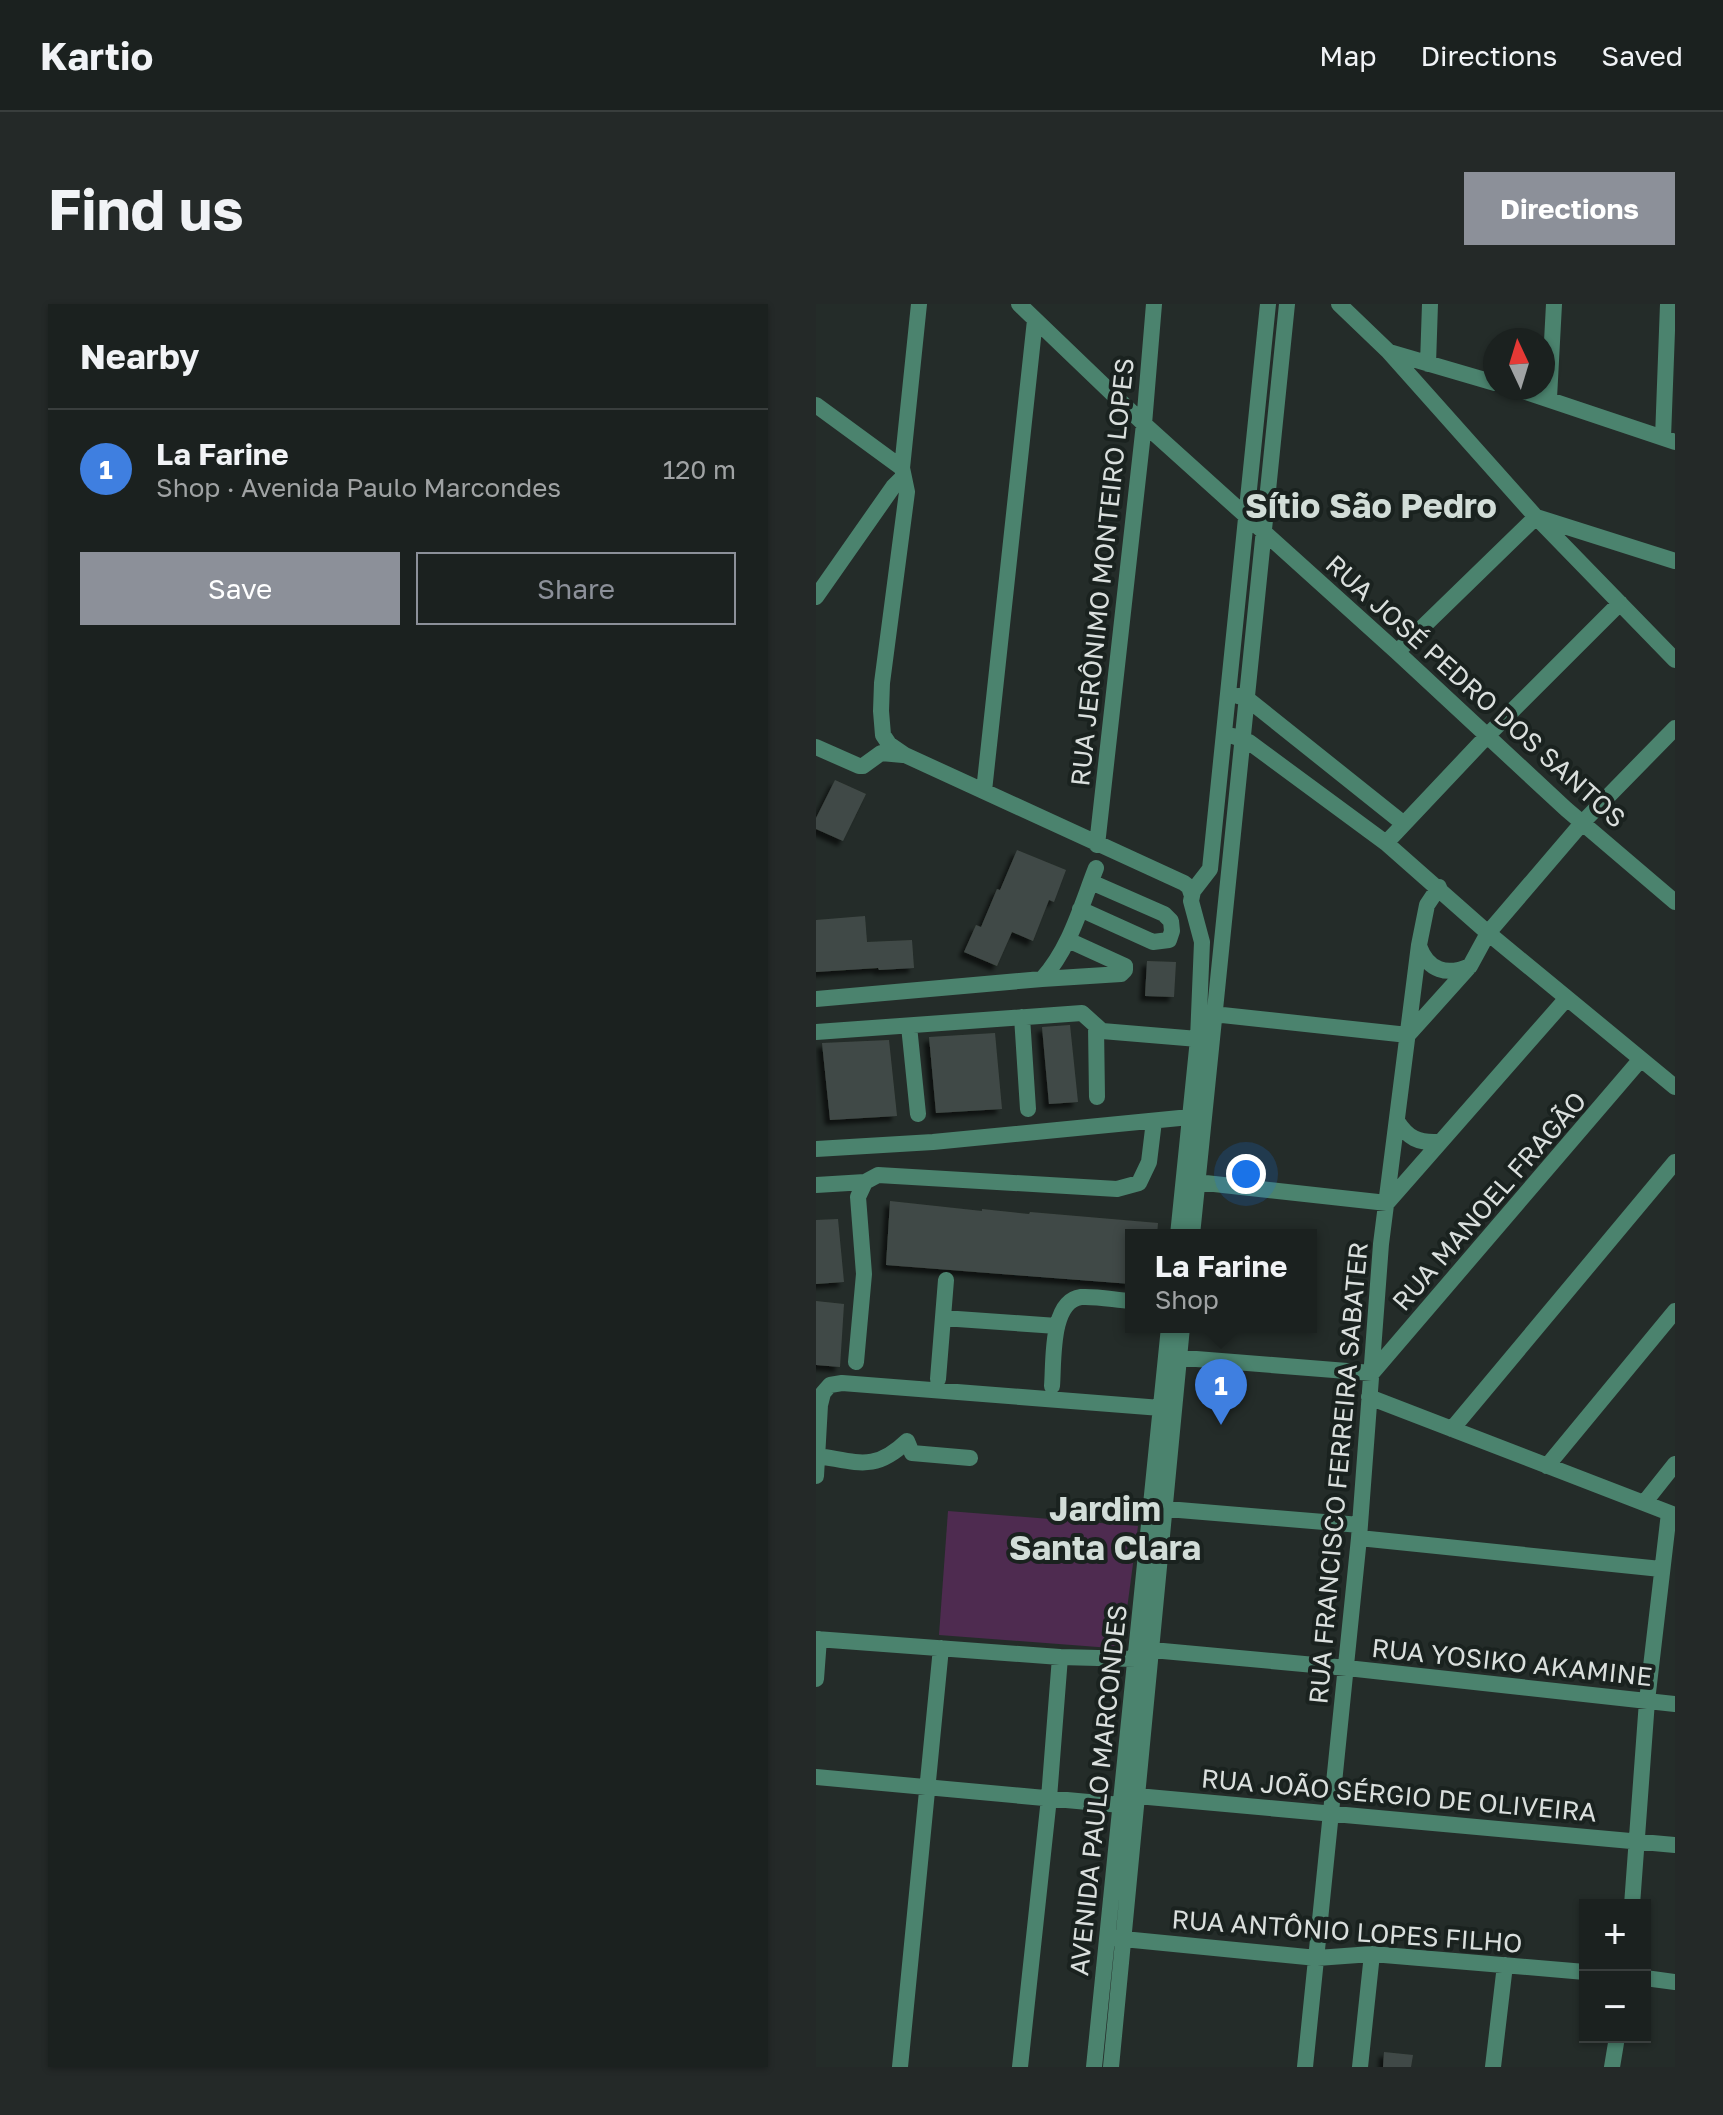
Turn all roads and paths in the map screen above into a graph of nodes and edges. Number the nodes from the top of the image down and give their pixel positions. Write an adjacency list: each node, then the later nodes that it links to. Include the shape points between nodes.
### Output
1 (919, 304): 19 (street)
2 (1019, 304): 10 (street, RUA JOSÉ PEDRO DOS SANTOS)
3 (1154, 304): 17 (street, RUA JERÔNIMO MONTEIRO LOPES)
4 (1268, 304): 21 (street)
5 (1287, 304): 23 (street)
6 (1339, 304): 12 (street)
7 (1430, 304): 13 (street)
8 (1554, 304): 11 (street)
9 (1668, 304): 18 (street)
10 (1035, 320): 17 (street, RUA JOSÉ PEDRO DOS SANTOS); 38 (street)
11 (1553, 328)
12 (1388, 351): 13 (street); 22 (street)
13 (1428, 364): 14 (street)
14 (1483, 380)
15 (1555, 400): 18 (street)
16 (816, 405): 19 (street)
17 (1144, 424): 21 (street, RUA JOSÉ PEDRO DOS SANTOS); 42 (street, RUA JERÔNIMO MONTEIRO LOPES)
18 (1669, 440)
19 (903, 472): 20 (street); 24 (street, via 907,492)
20 (875, 512): 24 (street, via 891,518); 26 (street)
21 (1246, 514): 23 (street, RUA JOSÉ PEDRO DOS SANTOS); 30 (street)
22 (1536, 517): 25 (street); 27 (street); 28 (street)
23 (1263, 529): 28 (street, RUA JOSÉ PEDRO DOS SANTOS); 31 (street)
24 (902, 537): 37 (street, via 882,683 881,729 889,744)
25 (1675, 561)
26 (816, 597)
27 (1620, 603): 29 (street); 34 (street)
28 (1397, 652): 34 (street, RUA JOSÉ PEDRO DOS SANTOS)
29 (1675, 660)
30 (1228, 694): 31 (street); 33 (street)
31 (1245, 697): 35 (street); 40 (street)
32 (1675, 728): 39 (street)
33 (1224, 732): 35 (street); 44 (street, via 1210,869)
34 (1487, 736): 39 (street, RUA JOSÉ PEDRO DOS SANTOS); 40 (street)
35 (1241, 739): 41 (street); 46 (street)
36 (816, 747): 37 (street, via 859,766 881,753)
37 (905, 755): 38 (street)
38 (984, 791): 42 (street)
39 (1583, 822): 45 (street, RUA JOSÉ PEDRO DOS SANTOS); 49 (street)
40 (1404, 824): 41 (street)
41 (1386, 843): 43 (street)
42 (1097, 845): 44 (street)
43 (1439, 887): 49 (street); 51 (street, RUA FRANCISCO FERREIRA SABATER, via 1427,905)
44 (1195, 890): 46 (street, via 1207,881 1218,883); 48 (street, via 1194,916)
45 (1675, 902)
46 (1224, 908): 48 (street, via 1218,925); 56 (street)
47 (1080, 909): 47 (street, via 1094,875 1164,914 1172,931 1169,940 1153,942); 50 (street)
48 (1199, 923): 62 (street)
49 (1488, 933): 52 (street); 54 (street)
50 (1068, 940): 53 (street); 53 (street, via 1125,970)
51 (1419, 945): 52 (street, via 1425,960 1445,972); 61 (street, RUA FRANCISCO FERREIRA SABATER)
52 (1470, 966): 61 (street)
53 (1042, 979): 55 (street)
54 (1567, 998): 63 (street); 71 (street)
55 (816, 999)
56 (1213, 1014): 61 (street); 75 (street)
57 (1022, 1017): 58 (street); 59 (street, via 1082,1013); 66 (street)
58 (909, 1026): 60 (street); 67 (street)
59 (1096, 1026): 62 (street, via 1102,1031); 65 (street)
60 (816, 1032)
61 (1408, 1035): 70 (street, RUA FRANCISCO FERREIRA SABATER)
62 (1198, 1039): 68 (street)
63 (1641, 1059): 64 (street); 89 (street, RUA MANOEL FRAGÃO)
64 (1675, 1087)
65 (1097, 1097)
66 (1028, 1109)
67 (918, 1114)
68 (1190, 1117): 69 (street); 75 (street)
69 (1154, 1121): 72 (street); 74 (street, via 1149,1162 1139,1183 1117,1189 878,1175)
70 (1397, 1121): 71 (street, via 1414,1139); 77 (street, RUA FRANCISCO FERREIRA SABATER)
71 (1438, 1142): 77 (street)
72 (816, 1149)
73 (1675, 1162): 94 (street)
74 (865, 1182): 76 (street); 88 (street, via 858,1197 864,1274)
75 (1190, 1182): 77 (street); 78 (street); 79 (street)
76 (816, 1185)
77 (1387, 1203): 89 (street, RUA FRANCISCO FERREIRA SABATER)
78 (1179, 1229)
79 (1192, 1229)
80 (946, 1280): 83 (street)
81 (1125, 1301): 84 (street, via 1079,1297 1060,1312)
82 (1675, 1311): 98 (street)
83 (943, 1318): 84 (street); 90 (street)
84 (1057, 1326): 91 (street)
85 (1170, 1333): 87 (street, AVENIDA PAULO MARCONDES)
86 (1180, 1333): 87 (street, AVENIDA PAULO MARCONDES)
87 (1173, 1357): 89 (street); 93 (street, AVENIDA PAULO MARCONDES); 101 (street, AVENIDA PAULO MARCONDES)
88 (856, 1362)
89 (1372, 1373): 92 (street, RUA FRANCISCO FERREIRA SABATER)
90 (938, 1379)
91 (1052, 1386)
92 (1369, 1397): 94 (street); 103 (street, RUA FRANCISCO FERREIRA SABATER)
93 (1161, 1408): 95 (street, via 842,1383 823,1393); 101 (street, AVENIDA PAULO MARCONDES)
94 (1452, 1429): 98 (street)
95 (818, 1456): 96 (street, via 873,1464 907,1441 912,1453); 99 (street)
96 (970, 1458)
97 (1675, 1464): 100 (street)
98 (1547, 1466): 100 (street)
99 (816, 1476)
100 (1644, 1503): 102 (street)
101 (1158, 1508): 103 (street); 107 (street, AVENIDA PAULO MARCONDES); 109 (street, AVENIDA PAULO MARCONDES)
102 (1672, 1514): 104 (street)
103 (1360, 1532): 104 (street); 110 (street, RUA FRANCISCO FERREIRA SABATER)
104 (1661, 1569): 112 (street)
105 (818, 1639): 106 (street); 111 (street)
106 (941, 1648): 108 (street); 115 (street)
107 (1152, 1650): 109 (street); 110 (street, RUA YOSIKO AKAMINE); 116 (street, AVENIDA PAULO MARCONDES)
108 (1060, 1657): 109 (street); 117 (street)
109 (1136, 1659): 118 (street, AVENIDA PAULO MARCONDES)
110 (1347, 1668): 112 (street, RUA YOSIKO AKAMINE); 119 (street, RUA FRANCISCO FERREIRA SABATER)
111 (816, 1679)
112 (1647, 1701): 113 (street, RUA YOSIKO AKAMINE); 120 (street)
113 (1675, 1704)
114 (816, 1777): 115 (street)
115 (928, 1786): 117 (street); 131 (street)
116 (1137, 1796): 118 (street); 119 (street, RUA JOÃO SÉRGIO DE OLIVEIRA); 123 (street, AVENIDA PAULO MARCONDES)
117 (1049, 1798): 118 (street); 132 (street)
118 (1121, 1805): 123 (street, AVENIDA PAULO MARCONDES)
119 (1331, 1812): 120 (street, RUA JOÃO SÉRGIO DE OLIVEIRA); 125 (street, RUA FRANCISCO FERREIRA SABATER)
120 (1637, 1841): 121 (street, RUA JOÃO SÉRGIO DE OLIVEIRA); 122 (street)
121 (1675, 1845)
122 (1632, 1899)
123 (1114, 1938): 125 (street, RUA ANTÔNIO LOPES FILHO); 133 (street, AVENIDA PAULO MARCONDES); 134 (street, AVENIDA PAULO MARCONDES)
124 (1372, 1954): 125 (street, RUA ANTÔNIO LOPES FILHO); 126 (street, RUA ANTÔNIO LOPES FILHO); 136 (street)
125 (1317, 1958): 135 (street, RUA FRANCISCO FERREIRA SABATER)
126 (1505, 1965): 127 (street, RUA ANTÔNIO LOPES FILHO); 137 (street)
127 (1579, 1971)
128 (1651, 1979): 129 (street)
129 (1675, 1982)
130 (1616, 2043): 138 (street)
131 (900, 2067)
132 (1020, 2067)
133 (1094, 2067)
134 (1111, 2067)
135 (1305, 2067)
136 (1360, 2067)
137 (1493, 2067)
138 (1612, 2067)

